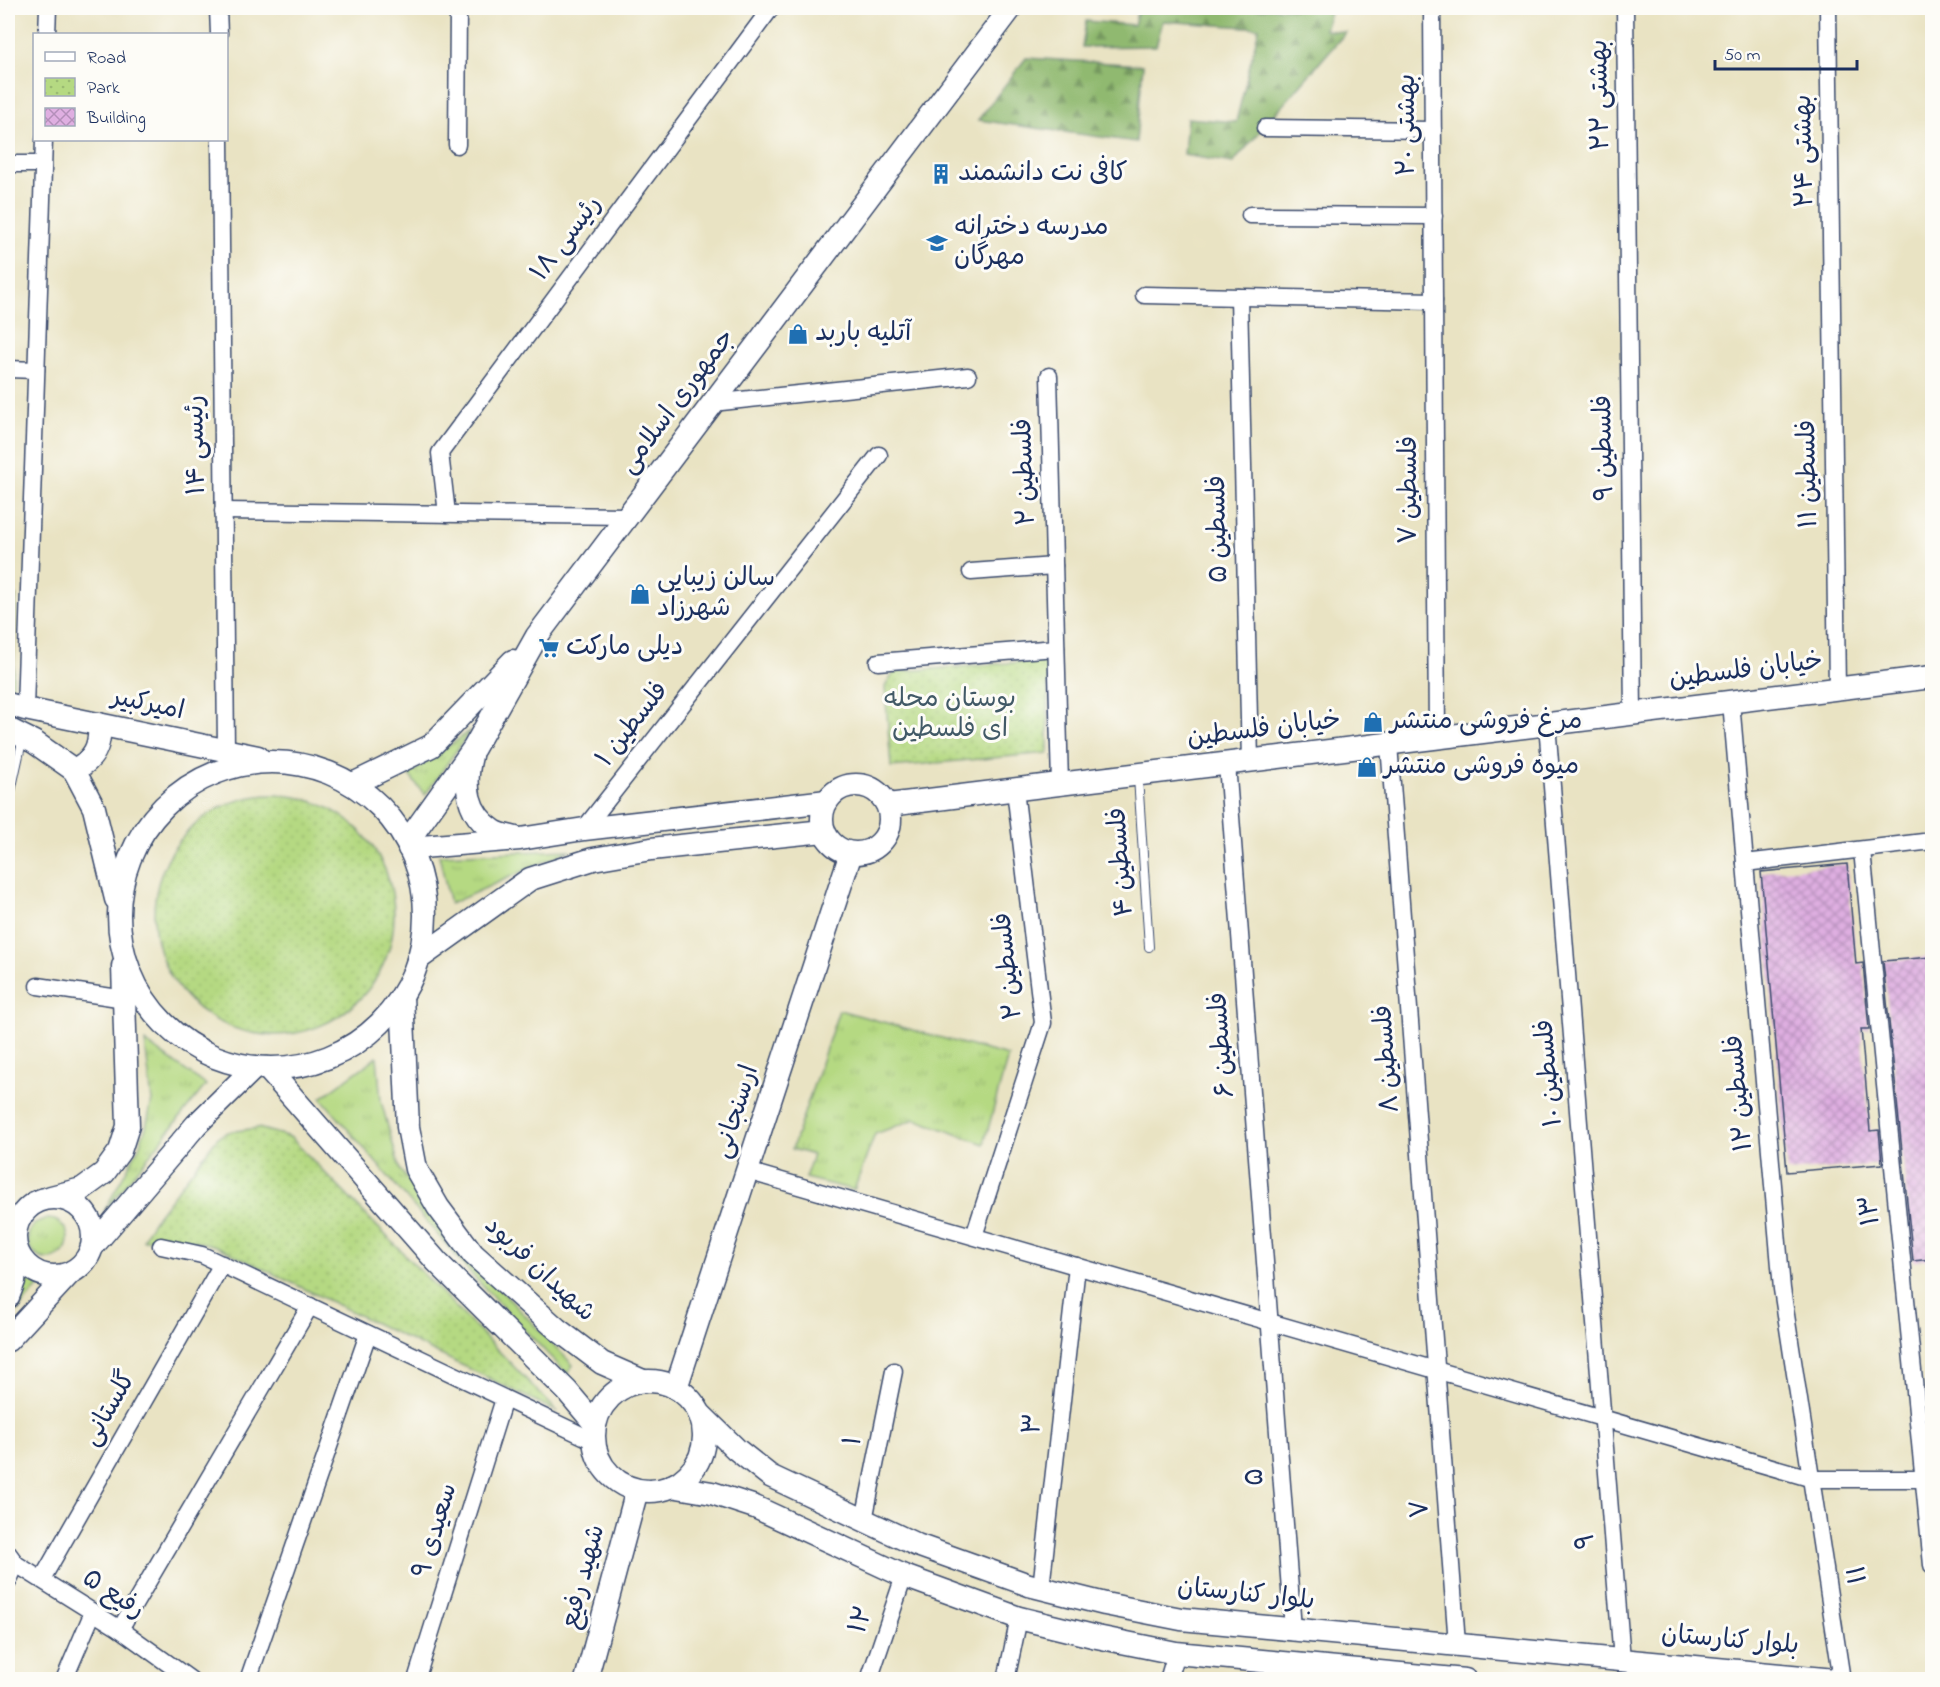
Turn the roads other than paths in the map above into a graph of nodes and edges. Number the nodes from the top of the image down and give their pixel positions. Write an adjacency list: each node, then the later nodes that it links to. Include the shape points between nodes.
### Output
1 (48, 8): 9 (street)
2 (218, 8): 10 (street)
3 (458, 8): 15 (street)
4 (771, 8): 33 (street, رئیسی ۱۸, via 440,453)
5 (1011, 8): 30 (main road, جمهوری اسلامی)
6 (1432, 8): 12 (street, بهشتی ۲۰)
7 (1625, 8): 18 (street, بهشتی ۲۲)
8 (1828, 8): 22 (street, بهشتی ۲۴)
9 (47, 33)
10 (219, 33)
11 (1265, 128): 12 (street)
12 (1433, 130): 20 (street, بهشتی ۲۰)
13 (44, 141): 17 (street)
14 (220, 141): 32 (street, رئیسی ۱۴)
15 (457, 145)
16 (8, 164): 17 (street)
17 (43, 164): 27 (street)
18 (1627, 181): 44 (street, فلسطین ۹)
19 (1250, 215): 20 (street)
20 (1434, 216): 21 (street, بهشتی ۲۰)
21 (1434, 242): 25 (street, فلسطین ۷)
22 (1832, 259): 41 (street, فلسطین ۱۱)
23 (1144, 295): 24 (street)
24 (1239, 297): 25 (street); 53 (street, فلسطین ۵)
25 (1434, 301): 48 (street, فلسطین ۷)
26 (8, 369): 27 (street)
27 (36, 370): 43 (street)
28 (968, 376): 30 (street)
29 (1049, 376): 35 (street, فلسطین ۲)
30 (712, 403): 34 (main road, جمهوری اسلامی)
31 (879, 455): 63 (street, فلسطین ۱)
32 (224, 511): 33 (street); 51 (street, رئیسی ۱۴)
33 (447, 514): 34 (street)
34 (628, 516): 37 (main road, جمهوری اسلامی)
35 (1054, 566): 36 (street); 38 (street, فلسطین ۲)
36 (971, 572)
37 (537, 636): 50 (main road, جمهوری اسلامی); 57 (main road, via 431,746)
38 (1056, 648): 39 (street); 58 (street, فلسطین ۲)
39 (878, 662)
40 (1932, 677): 41 (main road, خیابان فلسطین)
41 (1837, 689): 42 (main road, خیابان فلسطین)
42 (1731, 702): 44 (main road, خیابان فلسطین); 70 (street, فلسطین ۱۲)
43 (16, 706): 45 (main road, امیرکبیر)
44 (1633, 714): 46 (main road, خیابان فلسطین)
45 (99, 724): 51 (main road, امیرکبیر); 55 (main road, via 98,747 84,765)
46 (1547, 724): 48 (main road, خیابان فلسطین); 99 (street, فلسطین ۱۰)
47 (15, 733): 55 (main road); 62 (lane)
48 (1437, 738): 49 (main road, خیابان فلسطین)
49 (1389, 744): 53 (main road, خیابان فلسطین); 93 (street, فلسطین ۸)
50 (474, 748): 65 (main road, via 467,784 474,812 495,832); 67 (main road, جمهوری اسلامی)
51 (226, 750): 52 (main road, امیرکبیر)
52 (277, 761): 57 (main road, via 316,767); 71 (main road, via 237,765 200,779 167,802 142,834 125,870)
53 (1250, 761): 54 (main road, خیابان فلسطین)
54 (1227, 764): 56 (main road, خیابان فلسطین); 90 (street, فلسطین ۶)
55 (74, 770): 71 (main road, via 94,808)
56 (1137, 775): 58 (main road, خیابان فلسطین); 72 (lane, فلسطین ۴)
57 (353, 784): 67 (main road, via 384,809)
58 (1060, 784): 59 (main road, خیابان فلسطین)
59 (1015, 790): 61 (main road, خیابان فلسطین); 81 (street, فلسطین ۲, via 1043,1023)
60 (827, 801): 61 (main road, via 837,790 851,785 866,786 879,793); 63 (main road); 64 (main road)
61 (888, 805): 69 (main road, via 888,834 866,852)
62 (8, 806)
63 (584, 829): 65 (main road)
64 (824, 831): 69 (main road, via 830,842); 74 (main road, via 651,849 583,862 530,879)
65 (520, 839): 67 (main road)
66 (1932, 842): 68 (street)
67 (408, 845): 74 (main road, via 421,879 425,920)
68 (1862, 850): 70 (street); 102 (street, ۱۳)
69 (851, 853): 79 (main road, ارسنجانی)
70 (1745, 863): 101 (street, فلسطین ۱۲, via 1782,1289)
71 (119, 910): 73 (main road)
72 (1149, 947)
73 (123, 950): 77 (main road); 78 (main road, via 137,987 160,1020 191,1046 227,1062)
74 (418, 959): 76 (main road)
75 (38, 986): 77 (street)
76 (402, 996): 78 (main road, via 376,1027 344,1050 306,1064); 95 (main road, شهيدان فربود, via 408,1127 416,1169 438,1207 473,1254 557,1329 602,1363)
77 (124, 999): 80 (main road, via 128,1126 120,1151 104,1173 82,1188)
78 (261, 1068): 82 (main road, via 196,1125); 100 (main road, via 436,1262 567,1391)
79 (747, 1171): 81 (street); 96 (main road, ارسنجانی)
80 (51, 1197): 82 (main road, via 75,1203 84,1211 91,1222); 84 (main road, via 28,1206 20,1216)
81 (974, 1236): 86 (street)
82 (93, 1246): 87 (main road, via 88,1258)
83 (161, 1246): 85 (street)
84 (14, 1247): 87 (main road, via 24,1263 39,1273); 88 (main road, via 14,1281)
85 (222, 1264): 89 (street); 109 (street, گلستانی)
86 (1077, 1266): 90 (street); 111 (street, ۳)
87 (69, 1274): 92 (main road)
88 (8, 1297)
89 (310, 1306): 91 (street); 114 (street)
90 (1270, 1322): 93 (street); 115 (street, ۵)
91 (368, 1334): 97 (street); 122 (street)
92 (8, 1340)
93 (1437, 1370): 99 (street); 116 (street, ۷)
94 (894, 1371): 105 (street, ۱)
95 (643, 1381): 96 (main road); 100 (main road, via 626,1385 612,1395 601,1408)
96 (676, 1388): 98 (main road)
97 (504, 1399): 100 (street); 123 (street, سعیدی ۹)
98 (699, 1413): 103 (main road, via 702,1447 696,1464); 105 (main road, بلوار کنارستان, via 770,1476)
99 (1603, 1418): 101 (street); 118 (street, ۹)
100 (595, 1433): 104 (main road, via 598,1458 608,1473)
101 (1813, 1479): 102 (street); 130 (street, ۱۱)
102 (1928, 1479): 107 (street, ۱۳)
103 (671, 1486): 104 (main road); 108 (main road, via 712,1493 755,1507)
104 (637, 1490): 124 (main road, شهید رفیع)
105 (864, 1520): 111 (main road, بلوار کنارستان, via 917,1545)
106 (12, 1558): 109 (street, رفیع ۵); 110 (street)
107 (1932, 1565)
108 (904, 1576): 113 (main road); 125 (street, ۱۲)
109 (42, 1579): 112 (street, رفیع ۵)
110 (8, 1582)
111 (1041, 1588): 115 (main road, بلوار کنارستان, via 1181,1618)
112 (93, 1612): 114 (street, رفیع ۵); 120 (street)
113 (1019, 1618): 117 (main road); 126 (street)
114 (120, 1629): 121 (street, رفیع ۵)
115 (1293, 1629): 116 (main road, بلوار کنارستان)
116 (1457, 1644): 118 (main road, بلوار کنارستان)
117 (1176, 1653): 119 (main road); 127 (street)
118 (1622, 1660): 129 (main road, بلوار کنارستان)
119 (1339, 1674): 128 (main road)
120 (64, 1680)
121 (191, 1680)
122 (248, 1680)
123 (416, 1680)
124 (586, 1680)
125 (869, 1680)
126 (1006, 1680)
127 (1168, 1680)
128 (1465, 1680)
129 (1835, 1680)
130 (1842, 1680)

